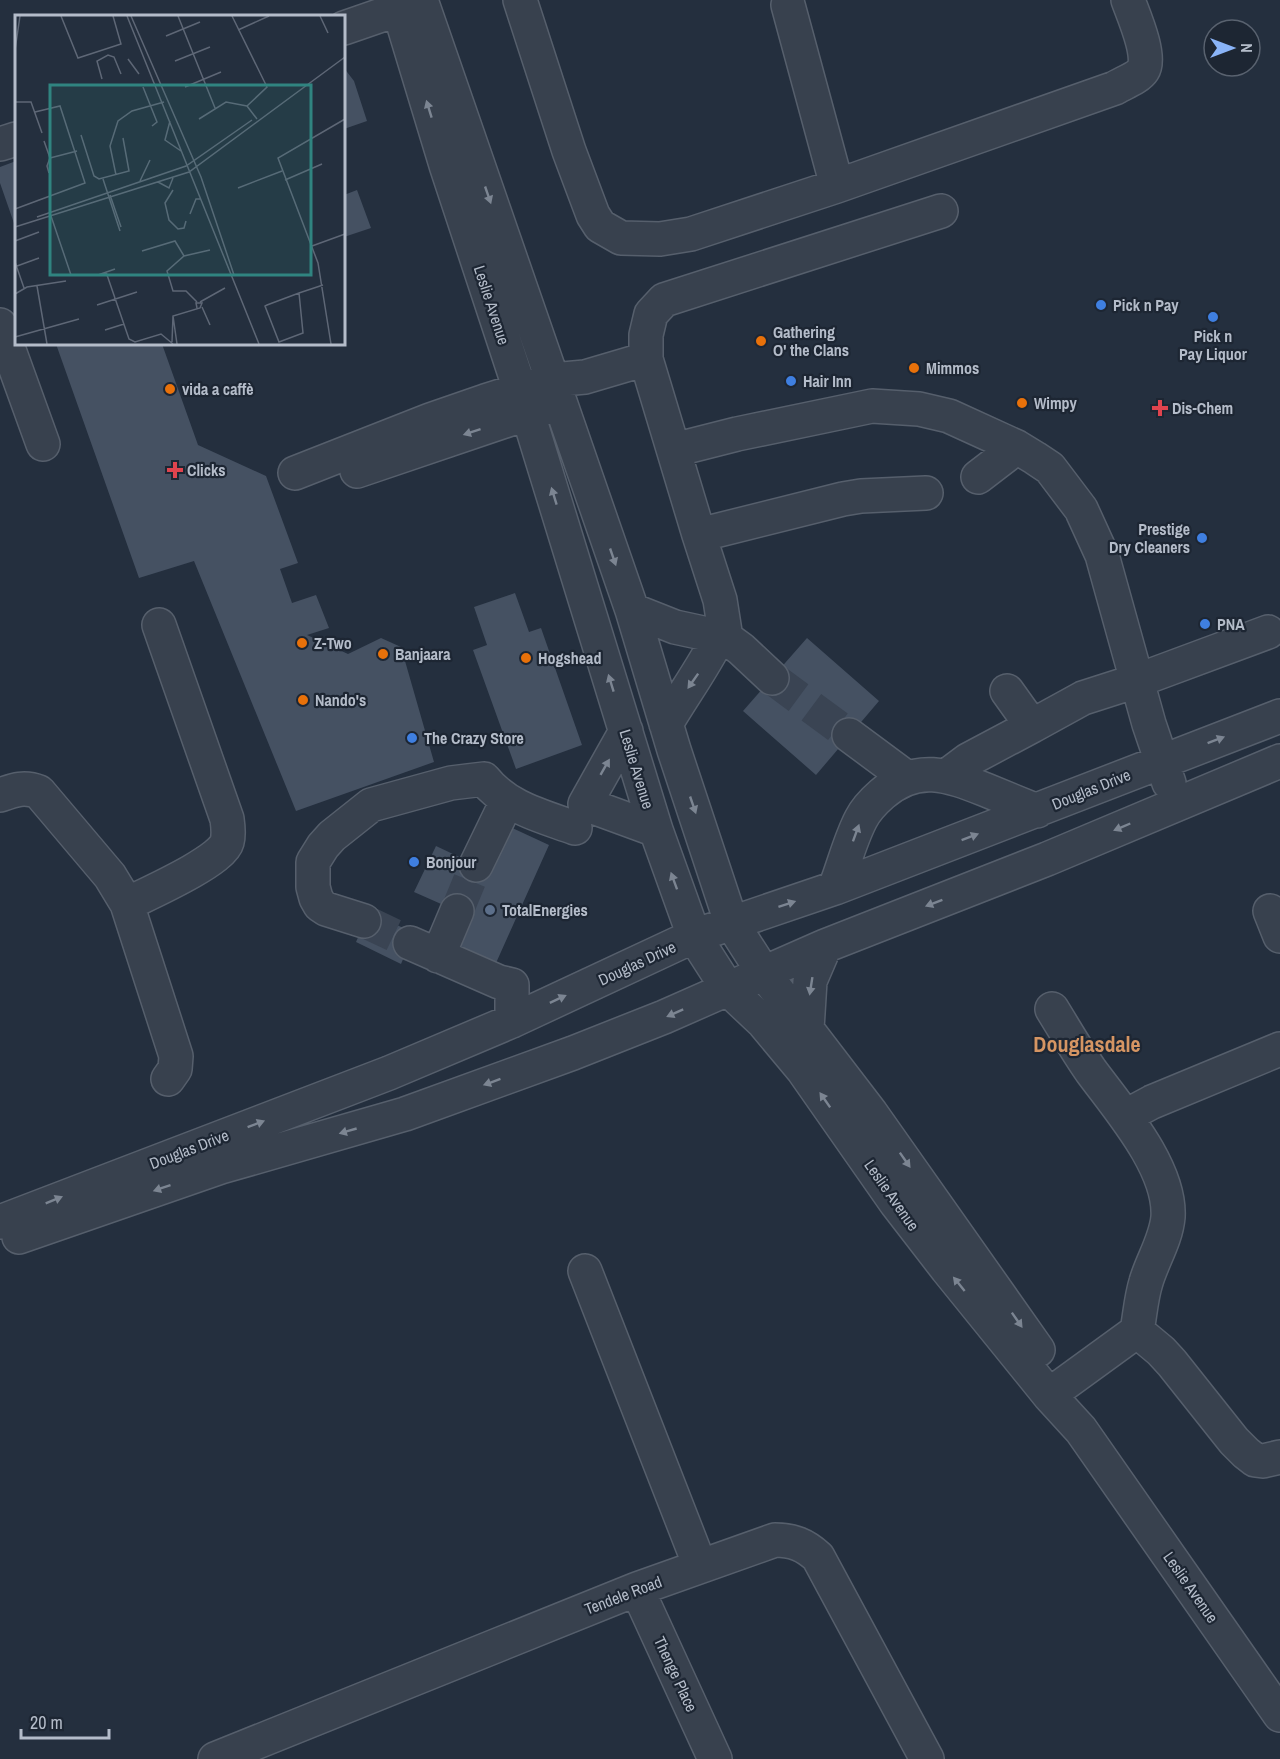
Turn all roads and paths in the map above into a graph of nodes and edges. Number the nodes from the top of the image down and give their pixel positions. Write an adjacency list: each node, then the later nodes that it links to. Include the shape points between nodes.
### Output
1 (520, 0): 8 (street, via 593,215 610,233 621,238 646,239 691,234)
2 (1128, 0): 8 (street, via 1146,53 1144,69 1139,74 1115,88)
3 (791, 2): 8 (street)
4 (405, 3): 5 (street); 13 (street, Leslie Avenue, one-way to 13); 14 (street, Leslie Avenue, one-way to 4, via 446,165)
5 (345, 28)
6 (15, 139): 7 (street)
7 (0, 144)
8 (837, 186)
9 (941, 211): 11 (street, via 664,300 651,314)
10 (0, 325): 12 (street)
11 (646, 359): 13 (street, via 585,377); 17 (street)
12 (10, 384): 15 (street)
13 (555, 391): 14 (street); 22 (street, Leslie Avenue, one-way to 22)
14 (524, 402): 19 (street, via 430,420); 32 (street, Leslie Avenue, one-way to 14)
15 (43, 444)
16 (1017, 447): 17 (street, via 949,416 919,409 872,406); 18 (street); 27 (street, via 1050,468 1081,508 1102,555)
17 (674, 450): 21 (street)
18 (978, 477)
19 (298, 482)
20 (926, 493): 21 (street, via 843,499)
21 (699, 535): 25 (street, via 720,600)
22 (632, 610): 25 (street, via 675,627); 30 (street, Leslie Avenue)
23 (159, 625): 46 (street, via 227,819 227,844 198,868)
24 (1268, 632): 27 (street)
25 (722, 638): 26 (street, via 741,649); 30 (street, one-way to 30)
26 (772, 678)
27 (1136, 681): 31 (street, via 1083,699); 35 (street)
28 (1007, 691): 31 (street)
29 (1280, 716): 35 (street, Douglas Drive, one-way to 29)
30 (666, 724): 49 (street, Leslie Avenue, one-way to 49)
31 (1032, 726): 36 (street, via 968,760)
32 (626, 731): 43 (street, Leslie Avenue); 43 (street, one-way to 32, via 585,804)
33 (849, 735): 37 (street)
34 (1280, 760): 40 (street, Douglas Drive)
35 (1161, 761): 40 (street); 41 (street, Douglas Drive)
36 (948, 776): 37 (street, via 926,774); 41 (street)
37 (907, 778): 45 (street, one-way to 37, via 861,818 891,786)
38 (0, 795): 46 (street, via 30,788 39,792 110,876)
39 (507, 801): 42 (street); 44 (street); 48 (street, via 484,779 451,783 371,805 332,836 313,862 316,898 326,909)
40 (1176, 805): 51 (street, Douglas Drive, one-way to 51)
41 (1037, 811): 45 (street, Douglas Drive, one-way to 41)
42 (575, 828)
43 (656, 830): 50 (street, Leslie Avenue, one-way to 43)
44 (476, 865)
45 (835, 888): 49 (street, Douglas Drive, one-way to 45)
46 (127, 904): 58 (street, via 176,1056 175,1069)
47 (457, 911): 55 (street, via 424,949 512,985)
48 (364, 921)
49 (732, 922): 50 (street, Douglas Drive); 52 (street, Leslie Avenue)
50 (694, 936): 53 (street, Leslie Avenue); 55 (street, Douglas Drive, one-way to 50)
51 (825, 946): 52 (street, Douglas Drive); 56 (street, one-way to 56, via 810,981)
52 (762, 972): 53 (street, Douglas Drive); 56 (street, Leslie Avenue)
53 (728, 989): 61 (street, Douglas Drive, one-way to 61, via 573,1053 405,1114 221,1167); 64 (street, Leslie Avenue, one-way to 53, via 896,1203 803,1070)
54 (1052, 1010): 59 (street, via 1090,1070)
55 (512, 1021): 60 (street, Douglas Drive, one-way to 55, via 389,1073)
56 (807, 1029): 64 (street, Leslie Avenue, one-way to 64, via 871,1113)
57 (1280, 1049): 59 (street)
58 (168, 1079)
59 (1126, 1116): 63 (street, via 1159,1175 1168,1210 1166,1230 1145,1284)
60 (0, 1222)
61 (0, 1244)
62 (585, 1271): 66 (street)
63 (1137, 1331): 64 (street); 65 (street, via 1172,1363 1246,1453 1263,1461)
64 (1056, 1390): 68 (street, Leslie Avenue)
65 (1280, 1457)
66 (700, 1566): 67 (street, Tendele Road); 71 (street, Tendele Road, via 775,1540 788,1540 809,1549 826,1569)
67 (637, 1589): 69 (street, Tendele Road); 70 (street, Thenge Place)
68 (1280, 1715)
69 (215, 1759)
70 (715, 1759)
71 (927, 1759)

